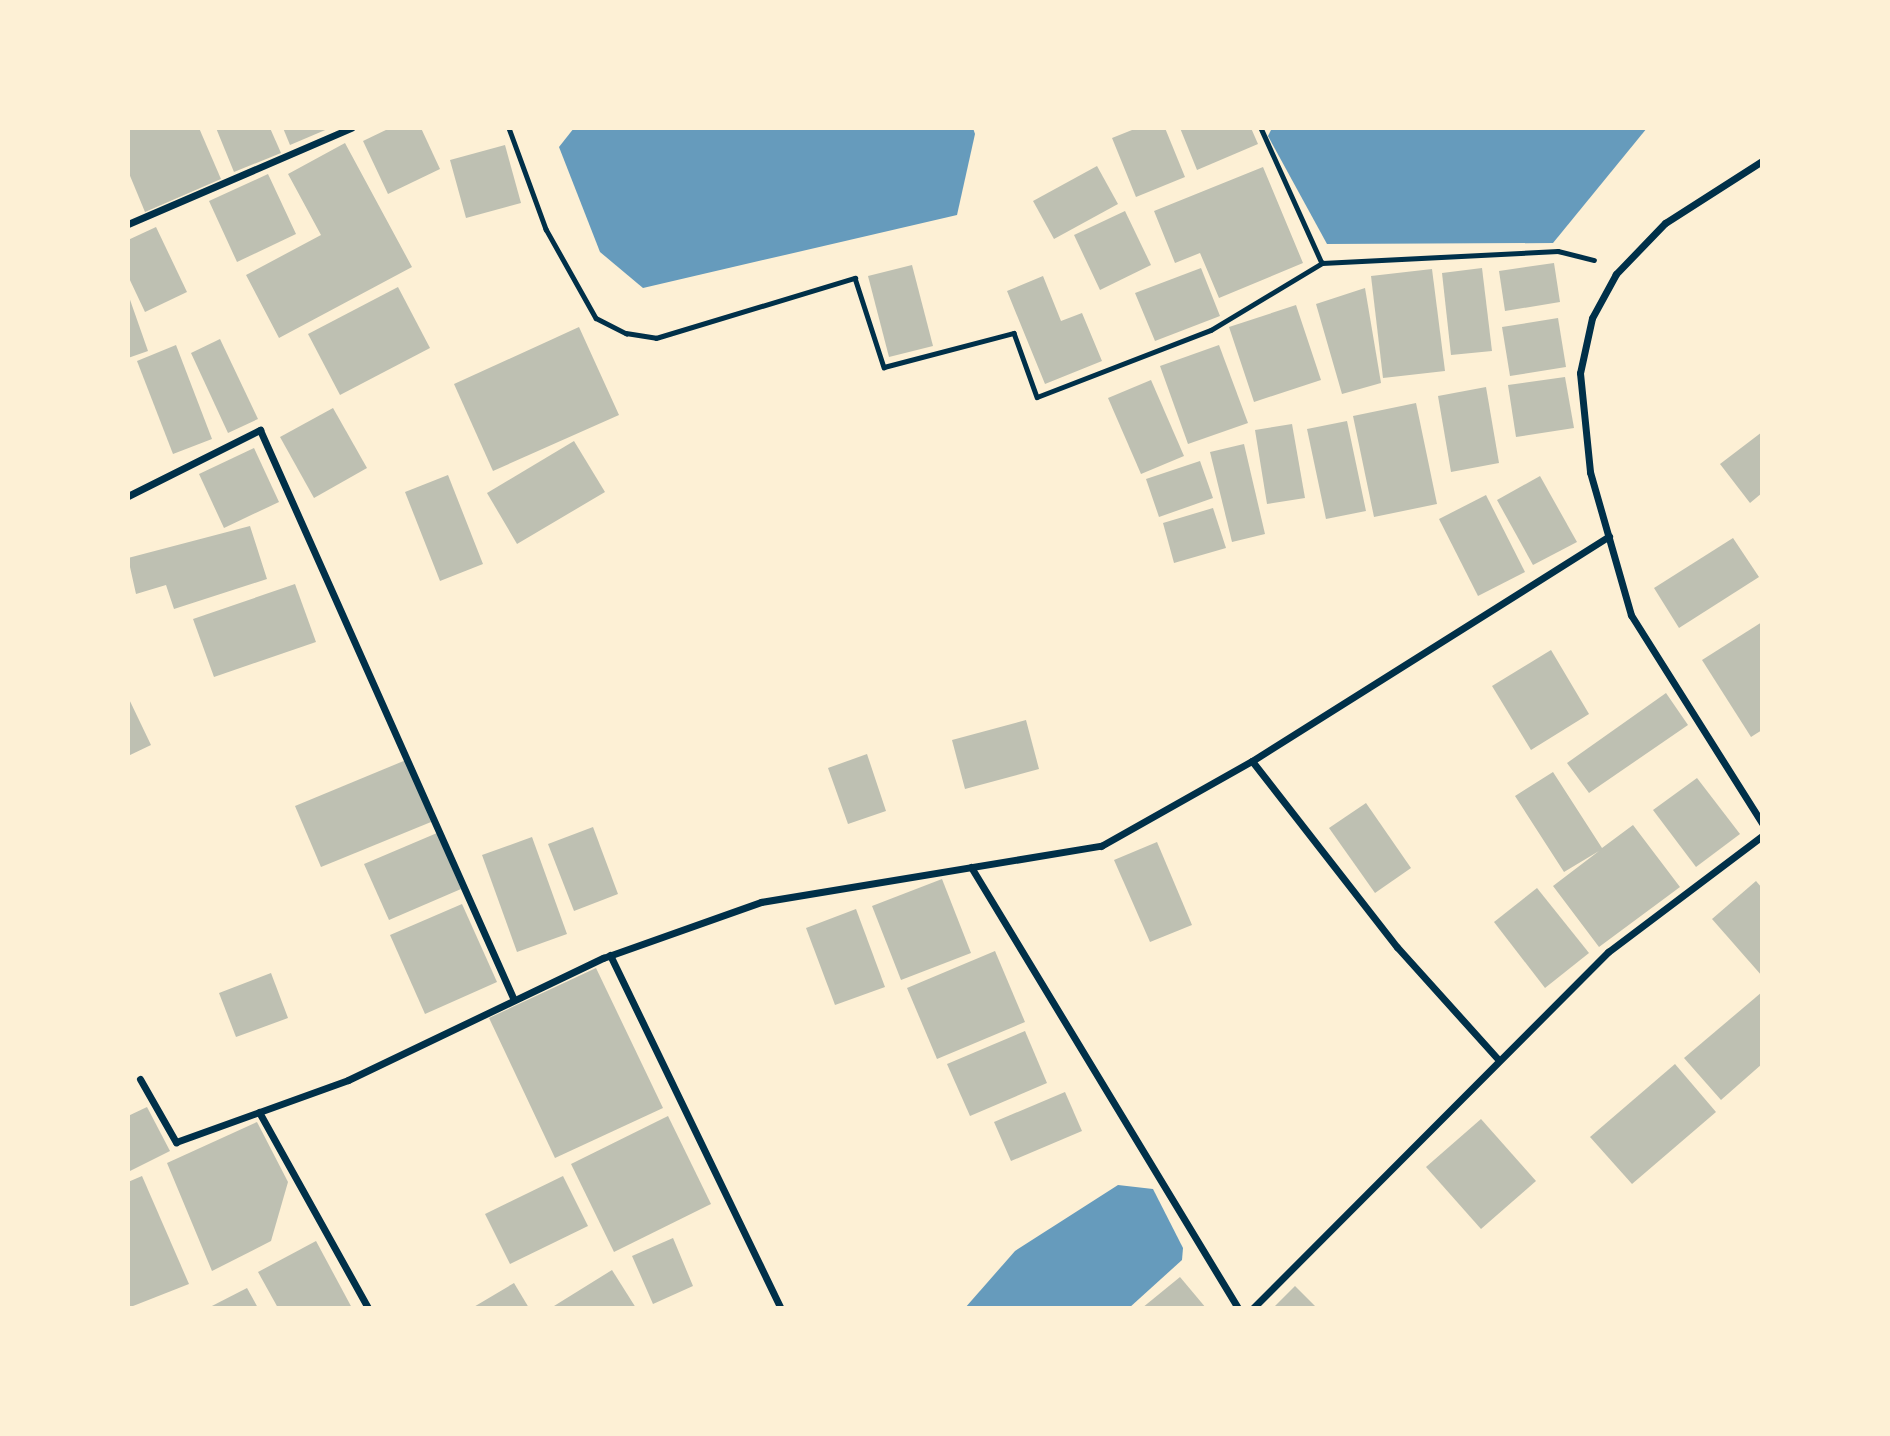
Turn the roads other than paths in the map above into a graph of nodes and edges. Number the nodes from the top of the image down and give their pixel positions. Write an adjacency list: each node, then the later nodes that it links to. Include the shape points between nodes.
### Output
1 (351, 128): 3 (street)
2 (1762, 161): 5 (street, via 1665,223 1616,274 1592,318 1580,373 1590,472)
3 (128, 224)
4 (128, 496): 11 (street, via 260,430)
5 (1609, 536): 6 (street); 7 (street, via 1631,615)
6 (1252, 761): 9 (street, via 1101,846); 12 (street, via 1397,947)
7 (1762, 823)
8 (1762, 836): 12 (street, via 1608,952)
9 (971, 867): 10 (street, via 761,902); 17 (street)
10 (610, 955): 11 (street); 16 (street)
11 (514, 1000): 14 (street, via 348,1080)
12 (1497, 1058): 18 (street)
13 (140, 1079): 14 (street, via 176,1142)
14 (259, 1112): 15 (street)
15 (368, 1308)
16 (781, 1308)
17 (1238, 1308)
18 (1253, 1308)

